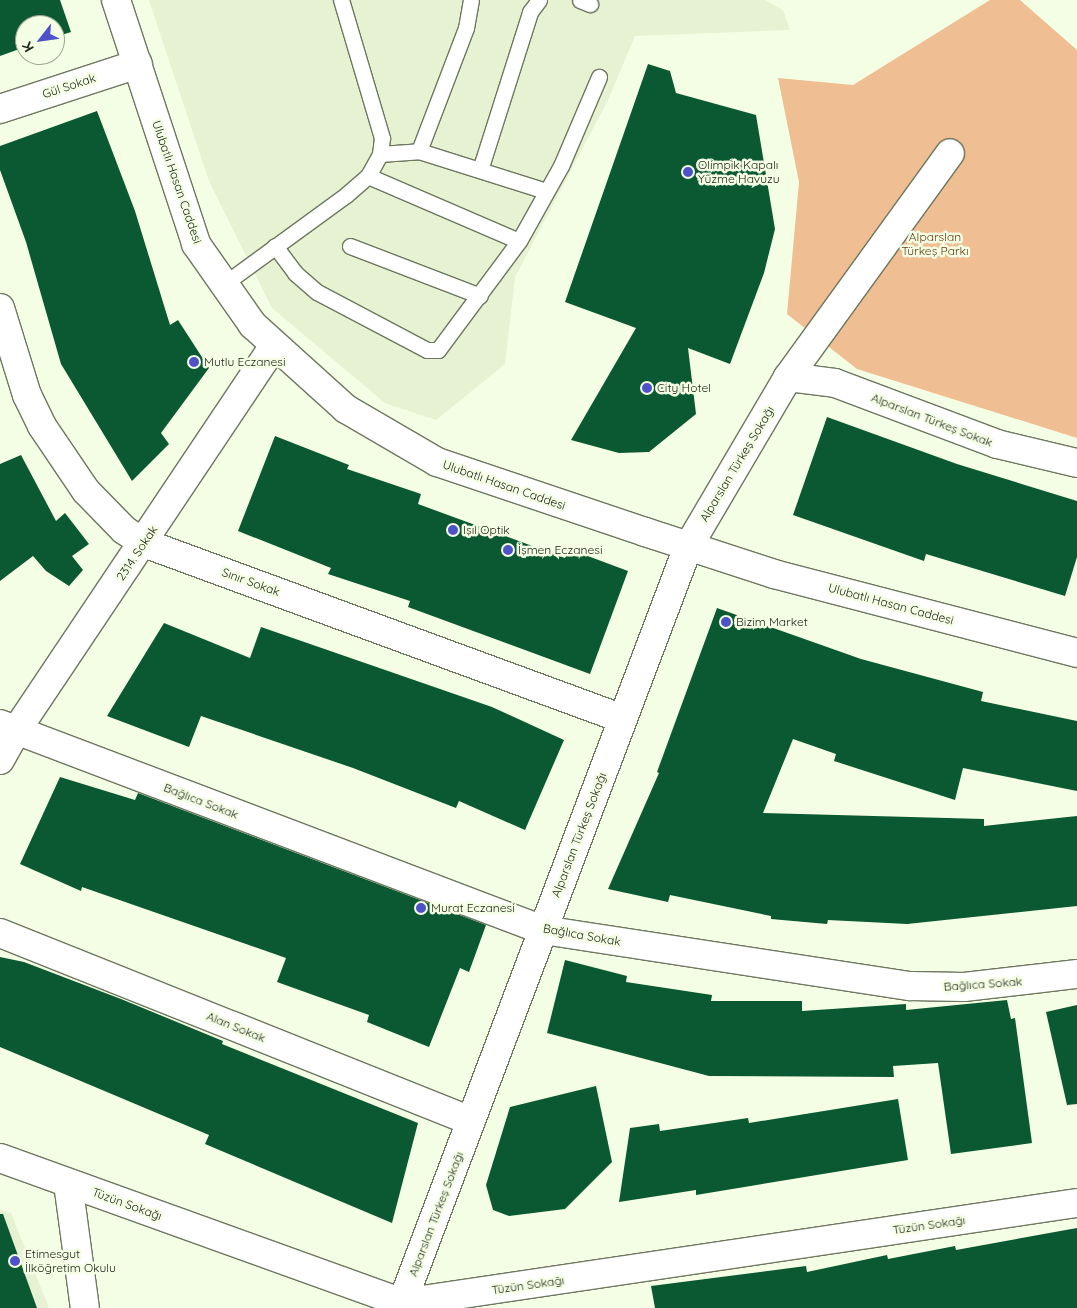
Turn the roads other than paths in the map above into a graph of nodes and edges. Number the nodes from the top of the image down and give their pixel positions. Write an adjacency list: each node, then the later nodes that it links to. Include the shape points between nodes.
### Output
1 (116, 0): 5 (street, Ulubatlı Hasan Caddesi)
2 (341, 0): 10 (lane, via 382,138)
3 (471, 0): 8 (lane, via 466,28)
4 (539, 0): 11 (lane, via 530,12)
5 (138, 64): 7 (street, Gül Sokak); 17 (street, Ulubatlı Hasan Caddesi, via 196,244)
6 (599, 77): 13 (lane, via 561,166)
7 (0, 109)
8 (419, 151): 10 (lane); 11 (lane)
9 (950, 153): 21 (street, Alparslan Türkeş Sokağı)
10 (380, 154): 12 (lane)
11 (480, 170): 13 (lane)
12 (368, 176): 14 (lane); 15 (lane)
13 (546, 191): 14 (lane)
14 (519, 241): 18 (lane)
15 (275, 246): 17 (lane); 18 (lane, via 295,273 317,292 426,350 442,348)
16 (350, 246): 18 (lane)
17 (224, 284): 20 (street, Ulubatlı Hasan Caddesi, via 253,325)
18 (480, 296)
19 (0, 308): 23 (street, Sınır Sokak, via 27,395 42,426 86,491 106,514)
20 (274, 345): 23 (street, 2314. Sokak); 24 (street, Ulubatlı Hasan Caddesi, via 346,409 436,462)
21 (788, 377): 22 (street, Alparslan Türkeş Sokak, via 835,383 997,444); 24 (street, Alparslan Türkeş Sokağı)
22 (1077, 463)
23 (144, 543): 26 (street, Sınır Sokak); 27 (street, 2314. Sokak)
24 (688, 546): 25 (street, Ulubatlı Hasan Caddesi, via 774,574); 26 (street, Alparslan Türkeş Sokağı)
25 (1077, 653)
26 (623, 719): 29 (street, Alparslan Türkeş Sokağı)
27 (8, 728): 28 (street, 2314. Sokak); 29 (street, Bağlıca Sokak)
28 (0, 760)
29 (543, 930): 31 (street, Bağlıca Sokak, via 910,986 964,987); 32 (street, Alparslan Türkeş Sokağı)
30 (0, 933): 32 (street, Alan Sokak)
31 (1077, 974)
32 (471, 1121): 36 (street, Alparslan Türkeş Sokağı)
33 (0, 1158): 34 (street, Tüzün Sokağı)
34 (68, 1183): 36 (street, Tüzün Sokağı); 37 (street)
35 (1077, 1203): 36 (street, Tüzün Sokağı)
36 (403, 1306)
37 (84, 1308)

